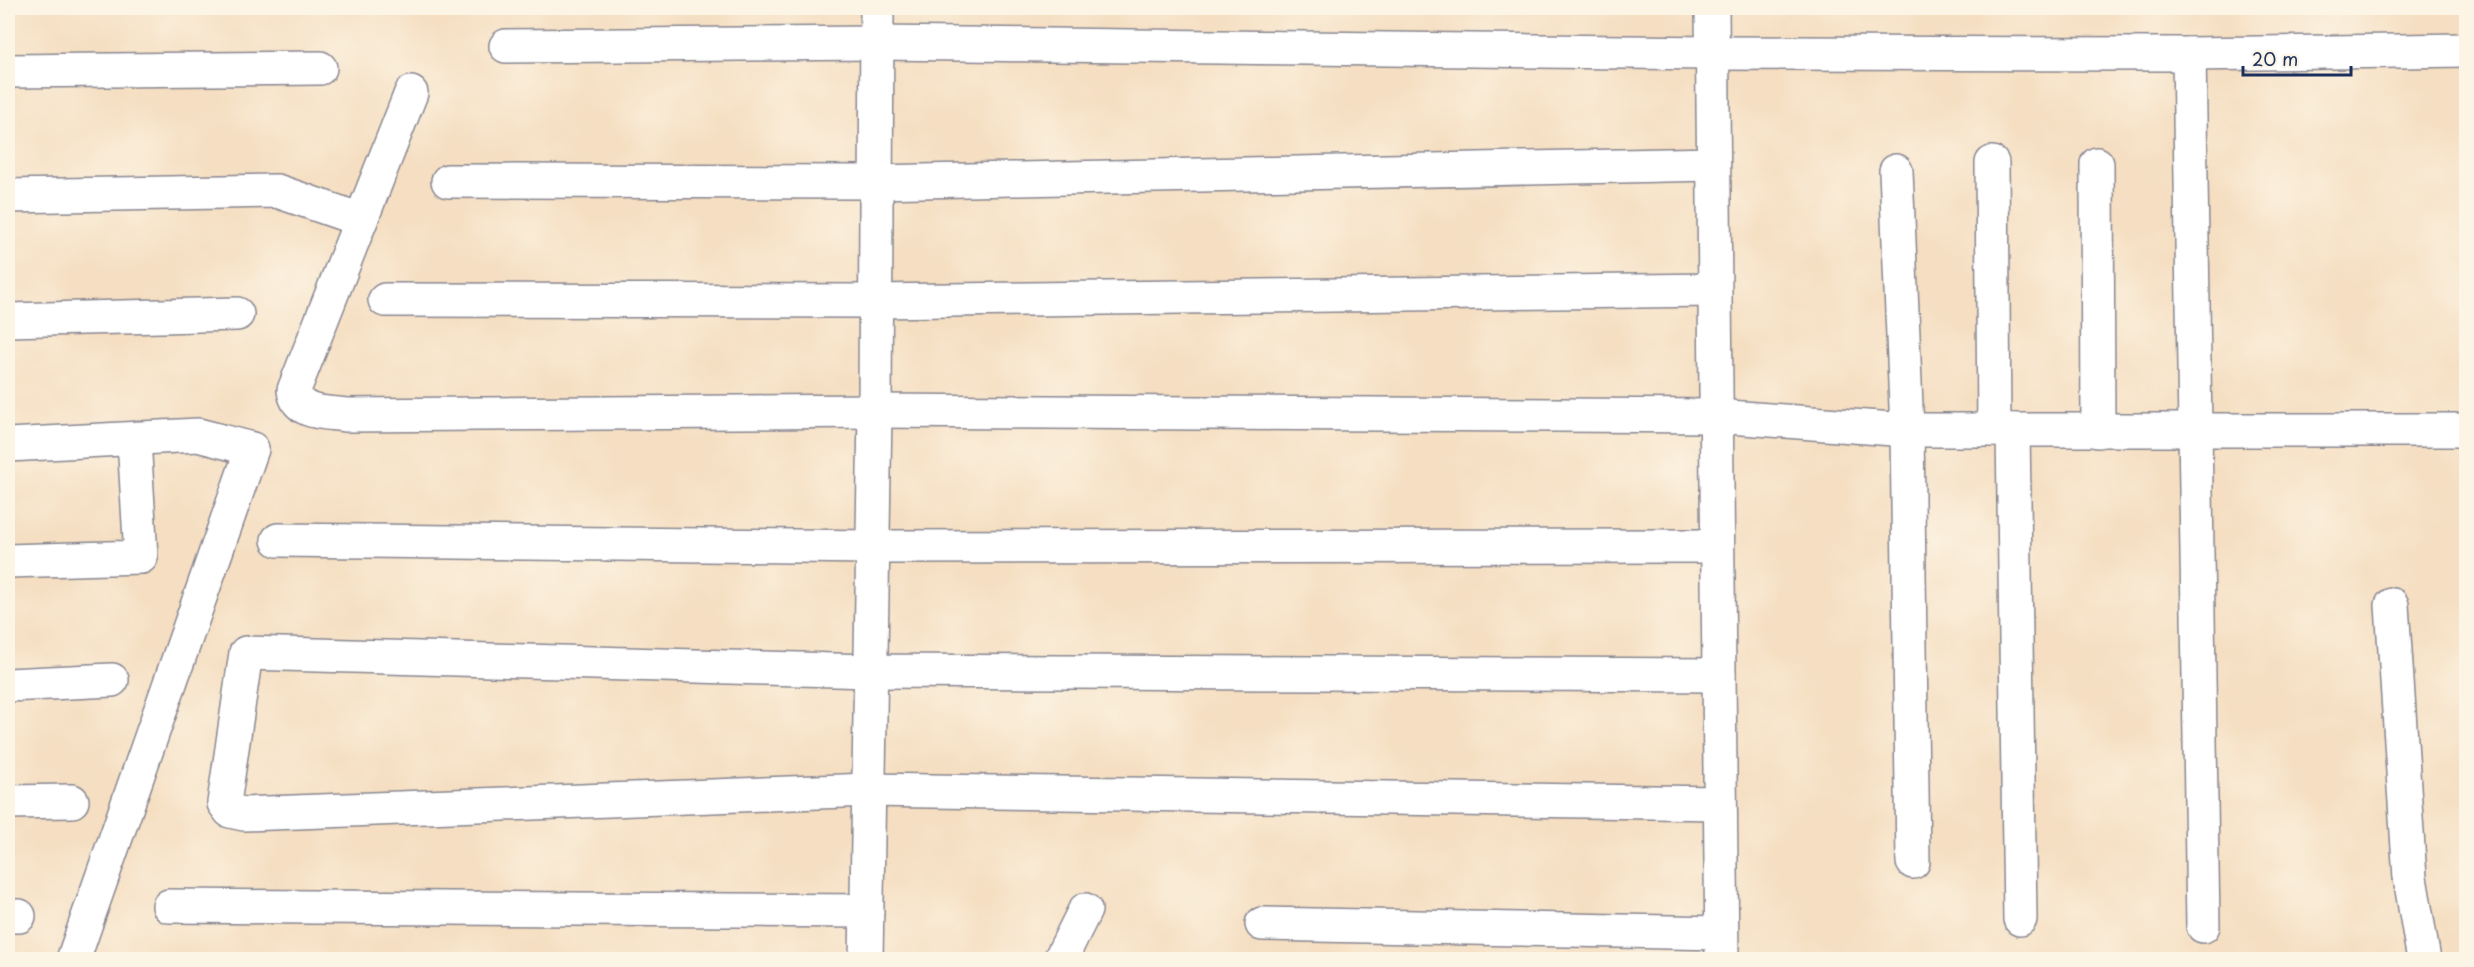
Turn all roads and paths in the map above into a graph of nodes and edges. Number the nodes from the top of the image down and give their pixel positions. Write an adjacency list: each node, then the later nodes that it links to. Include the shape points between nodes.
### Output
1 (877, 8): 3 (street)
2 (1712, 8): 6 (street)
3 (877, 43): 4 (street); 6 (street); 16 (street)
4 (506, 46)
5 (2466, 50): 7 (street)
6 (1712, 53): 7 (street); 12 (street)
7 (2189, 54): 30 (street)
8 (320, 68): 9 (street)
9 (8, 71)
10 (411, 93): 18 (street)
11 (1992, 163): 27 (street)
12 (1713, 164): 16 (street); 19 (street)
13 (2097, 164): 29 (street)
14 (1896, 171): 26 (street)
15 (448, 181): 16 (street)
16 (876, 182): 21 (street)
17 (8, 196): 18 (street, via 277,191)
18 (361, 220): 24 (street, via 294,390 306,409 346,415)
19 (1714, 290): 21 (street); 25 (street)
20 (386, 300): 21 (street)
21 (874, 301): 24 (street)
22 (237, 315): 23 (street)
23 (8, 320)
24 (875, 411): 25 (street); 35 (street)
25 (1716, 416): 26 (street); 34 (street)
26 (1907, 430): 27 (street); 46 (street)
27 (2004, 430): 29 (street); 50 (street)
28 (2466, 430): 30 (street)
29 (2098, 431): 30 (street)
30 (2195, 431): 52 (street)
31 (134, 439): 32 (street); 36 (street, via 141,556); 54 (street, via 198,435 252,448)
32 (8, 445)
33 (278, 540): 35 (street)
34 (1717, 546): 35 (street); 39 (street)
35 (872, 547): 38 (street)
36 (8, 561)
37 (2392, 605): 57 (street, via 2410,878)
38 (870, 671): 39 (street); 42 (street); 42 (street, via 246,653 224,802 230,811 244,814)
39 (1719, 675): 45 (street)
40 (112, 680): 41 (street)
41 (8, 685)
42 (869, 790): 45 (street); 49 (street)
43 (72, 801): 44 (street)
44 (8, 802)
45 (1720, 803): 53 (street)
46 (1913, 862)
47 (170, 906): 49 (street)
48 (1085, 910): 56 (street)
49 (867, 911): 55 (street)
50 (2020, 918)
51 (1262, 924): 53 (street)
52 (2203, 926)
53 (1721, 946)
54 (73, 960)
55 (866, 960)
56 (1060, 960)
57 (2424, 960)

